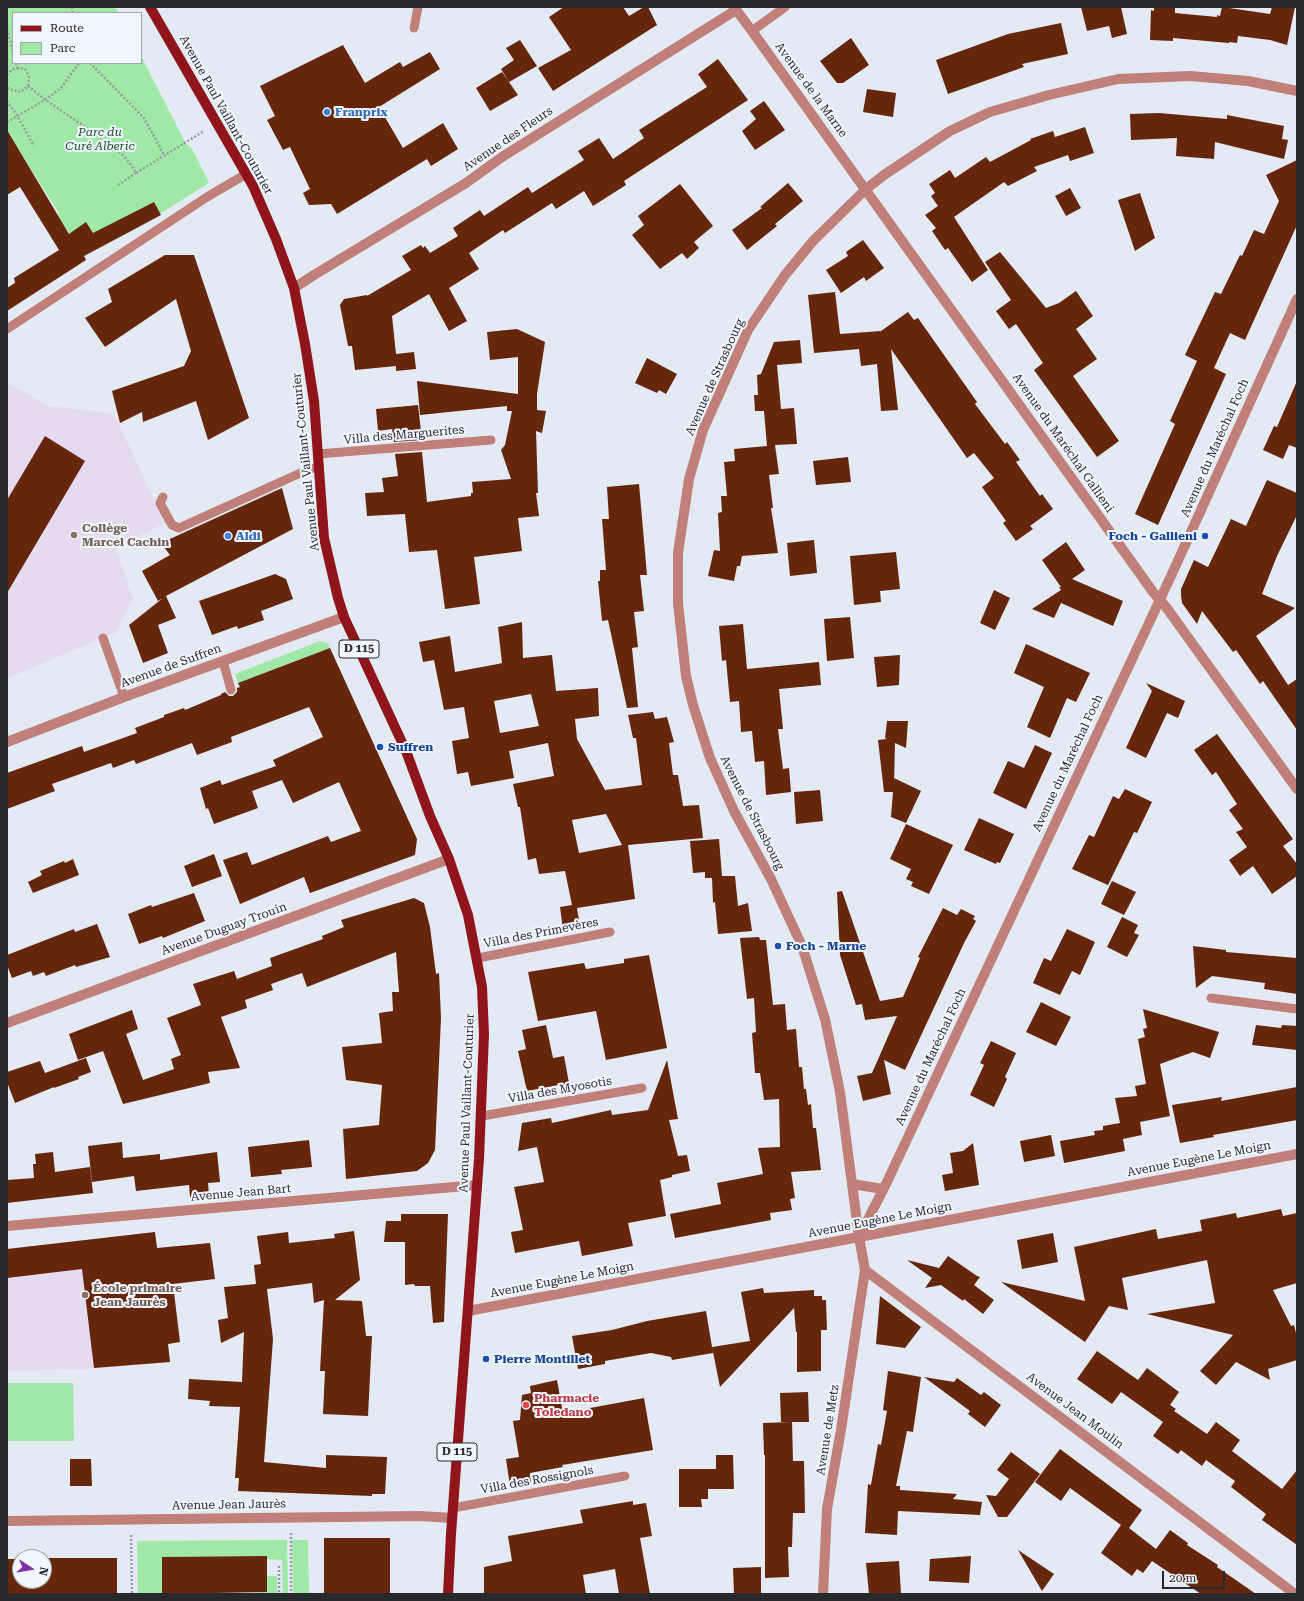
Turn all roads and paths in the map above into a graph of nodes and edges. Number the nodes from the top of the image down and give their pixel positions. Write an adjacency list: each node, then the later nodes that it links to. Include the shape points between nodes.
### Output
1 (150, 7): 21 (main road, Avenue Paul Vaillant-Couturier / D 115)
2 (418, 7): 5 (lane)
3 (785, 7): 7 (lane)
4 (735, 9): 7 (street, Avenue de la Marne); 28 (street, Avenue des Fleurs, via 502,157 466,183)
5 (414, 28)
6 (7, 29): 8 (path)
7 (752, 31): 27 (street, Avenue de la Marne)
8 (12, 48)
9 (16, 64): 12 (path)
10 (78, 64): 17 (path, via 61,88)
11 (91, 64): 23 (path, via 144,118)
12 (17, 68): 13 (path); 14 (path, via 25,68 29,76)
13 (7, 74)
14 (28, 86): 15 (path, via 21,92); 17 (path)
15 (7, 88)
16 (1297, 91): 27 (street, Avenue de Strasbourg, via 1248,81 1190,76 1118,79 990,112 950,131)
17 (45, 100): 19 (path); 24 (path, via 117,149 130,161)
18 (7, 101): 19 (path)
19 (18, 117): 20 (path); 22 (path)
20 (7, 122)
21 (216, 123): 23 (path); 25 (main road, Avenue Paul Vaillant-Couturier / D 115)
22 (34, 146)
23 (164, 155): 24 (path)
24 (136, 173): 26 (path)
25 (246, 174): 28 (main road, Avenue Paul Vaillant-Couturier / D 115, via 276,239); 30 (lane)
26 (118, 186)
27 (866, 189): 35 (street, Avenue du Maréchal Gallieni); 52 (street, Avenue de Strasbourg, via 813,241 785,275 748,330 703,430 689,479 678,553 678,603 686,676 692,705 710,758 802,946 824,1019 840,1092)
28 (294, 288): 32 (main road, Avenue Paul Vaillant-Couturier / D 115, via 306,344)
29 (1297, 299): 35 (street, Avenue du Maréchal Foch)
30 (7, 329)
31 (491, 440): 32 (lane, Villa des Marguerites)
32 (318, 454): 33 (main road, Avenue Paul Vaillant-Couturier / D 115)
33 (319, 467): 34 (lane, via 307,470 179,528 172,525 160,503); 36 (main road, Avenue Paul Vaillant-Couturier / D 115, via 324,538)
34 (163, 497)
35 (1160, 600): 42 (street, Avenue du Maréchal Gallieni); 54 (street, Avenue du Maréchal Foch)
36 (344, 617): 38 (street, Avenue de Suffren); 43 (main road, Avenue Paul Vaillant-Couturier / D 115, via 406,751)
37 (103, 638): 40 (lane)
38 (223, 661): 39 (lane); 40 (street, Avenue de Suffren)
39 (231, 690)
40 (124, 697): 41 (street, Avenue de Suffren)
41 (7, 742)
42 (1297, 788)
43 (449, 859): 45 (main road, Avenue Paul Vaillant-Couturier / D 115, via 468,915); 48 (street, Avenue Duguay Trouin)
44 (610, 932): 45 (lane, Villa des Primevères)
45 (478, 958): 50 (main road, Avenue Paul Vaillant-Couturier / D 115, via 484,1034)
46 (1211, 998): 47 (lane)
47 (1297, 1009)
48 (7, 1023)
49 (642, 1088): 50 (lane, Villa des Myosotis)
50 (482, 1116): 53 (main road, Avenue Paul Vaillant-Couturier / D 115)
51 (1297, 1154): 56 (street, Avenue Eugène Le Moign)
52 (852, 1184): 54 (street); 56 (street, Avenue de Strasbourg)
53 (477, 1185): 55 (street, Avenue Jean Bart); 58 (main road, Avenue Paul Vaillant-Couturier / D 115)
54 (883, 1189): 56 (street, Avenue du Maréchal Foch)
55 (7, 1226)
56 (860, 1237): 57 (street); 58 (street, Avenue Eugène Le Moign)
57 (865, 1270): 70 (street, Avenue de Metz, via 827,1509); 71 (street, Avenue Jean Moulin)
58 (468, 1311): 60 (main road, Avenue Paul Vaillant-Couturier / D 115)
59 (625, 1476): 60 (lane, Villa des Rossignols)
60 (453, 1508): 62 (main road, Avenue Paul Vaillant-Couturier / D 115)
61 (290, 1518): 62 (street, Avenue Jean Jaurès); 63 (street, Avenue Jean Jaurès); 68 (path)
62 (452, 1518): 69 (main road, Avenue Paul Vaillant-Couturier / D 115)
63 (131, 1520): 64 (street, Avenue Jean Jaurès); 66 (path)
64 (7, 1522)
65 (279, 1566): 67 (path)
66 (132, 1594)
67 (279, 1594)
68 (291, 1594)
69 (448, 1594)
70 (823, 1594)
71 (1295, 1594)

